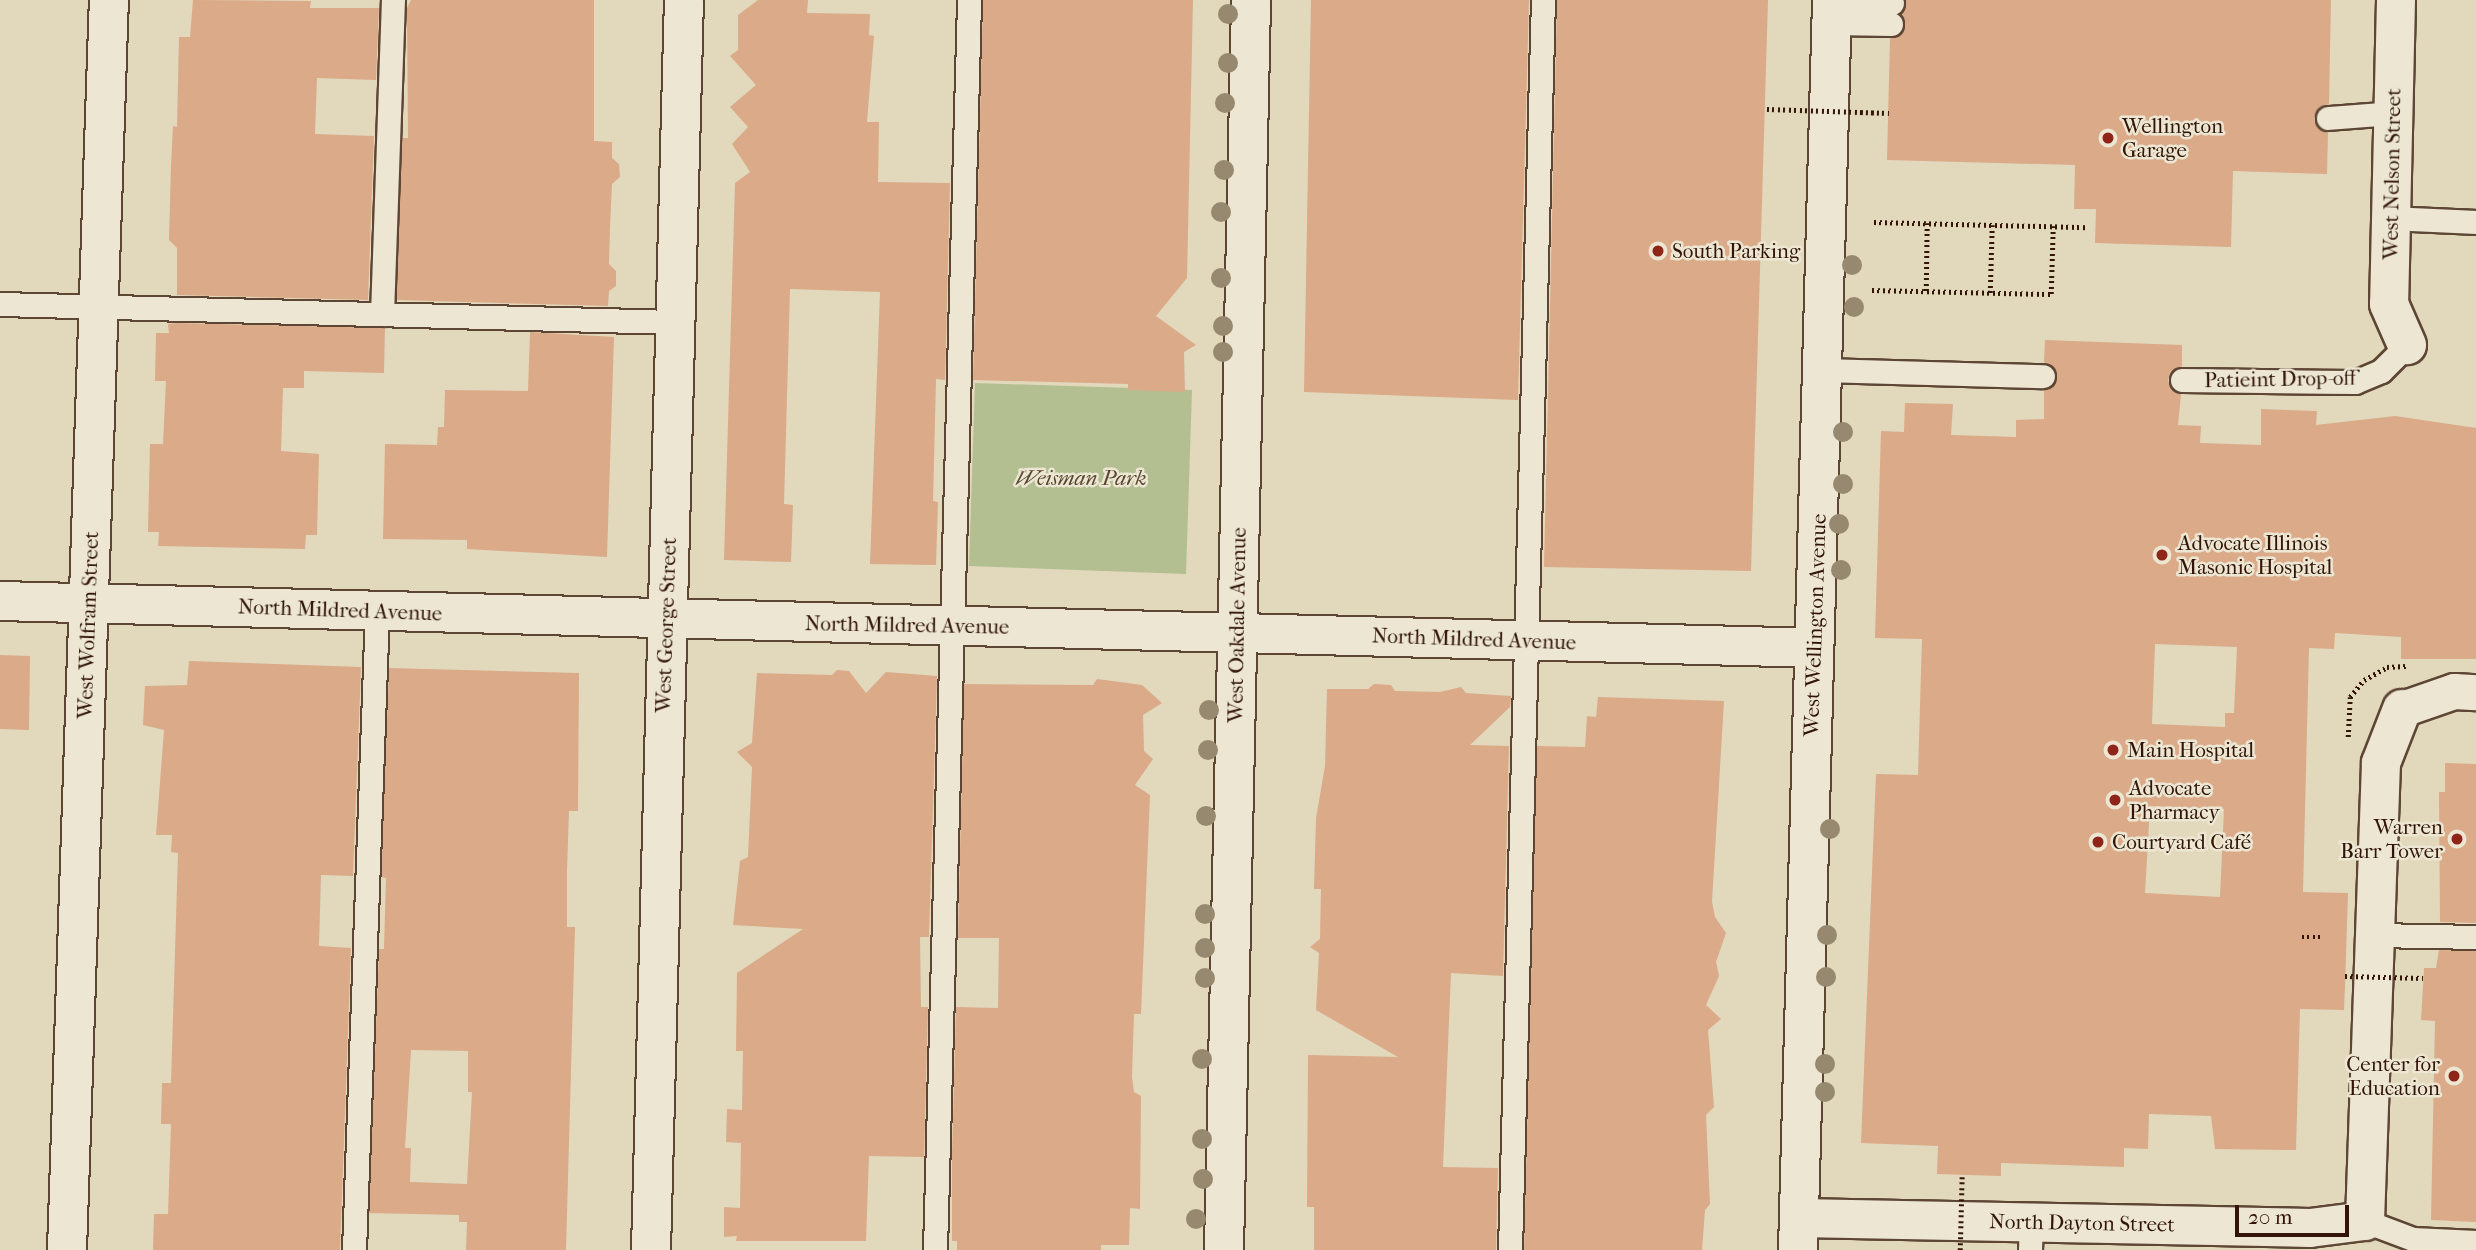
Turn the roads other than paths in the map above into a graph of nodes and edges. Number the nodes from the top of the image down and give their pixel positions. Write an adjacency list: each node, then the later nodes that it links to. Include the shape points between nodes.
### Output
1 (109, 0): 15 (street, West Wolfram Street)
2 (393, 0): 16 (lane)
3 (684, 0): 17 (street, West George Street)
4 (969, 0): 26 (lane)
5 (1251, 0): 27 (street, West Oakdale Avenue)
6 (1543, 0): 28 (lane)
7 (2396, 0): 10 (street, West Nelson Street)
8 (1832, 8): 9 (lane); 19 (street, West Wellington Avenue)
9 (1891, 13)
10 (2393, 113): 11 (lane); 12 (street, West Nelson Street)
11 (2328, 118)
12 (2390, 218): 13 (lane); 18 (street, West Nelson Street, via 2389,304)
13 (2476, 222)
14 (0, 304): 15 (lane)
15 (99, 307): 16 (lane); 23 (street, West Wolfram Street)
16 (382, 314): 17 (lane)
17 (675, 322): 25 (street, West George Street)
18 (2407, 345): 21 (lane, Patieint Drop-off, via 2381,372 2355,382)
19 (1822, 370): 20 (lane); 29 (street, West Wellington Avenue)
20 (2043, 376)
21 (2182, 380)
22 (0, 601): 23 (street, North Mildred Avenue)
23 (89, 603): 24 (street, North Mildred Avenue); 38 (street, West Wolfram Street)
24 (377, 611): 25 (street, North Mildred Avenue); 39 (lane)
25 (666, 619): 26 (street, North Mildred Avenue); 40 (street, West George Street)
26 (953, 626): 27 (street, North Mildred Avenue); 41 (lane)
27 (1237, 633): 28 (street, North Mildred Avenue); 42 (street, West Oakdale Avenue)
28 (1526, 641): 29 (street, North Mildred Avenue); 43 (lane)
29 (1815, 648): 35 (street, West Wellington Avenue)
30 (2476, 692): 31 (street, via 2454,691)
31 (2402, 709): 32 (street, via 2381,763)
32 (2374, 935): 33 (lane); 34 (street)
33 (2476, 937)
34 (2365, 1221): 36 (street, North Dayton Street, via 2311,1228); 37 (lane, via 2413,1239)
35 (1799, 1234): 36 (street, North Dayton Street)
36 (2030, 1236)
37 (2476, 1241)
38 (67, 1250)
39 (354, 1250)
40 (651, 1250)
41 (935, 1250)
42 (1224, 1250)
43 (1510, 1250)

